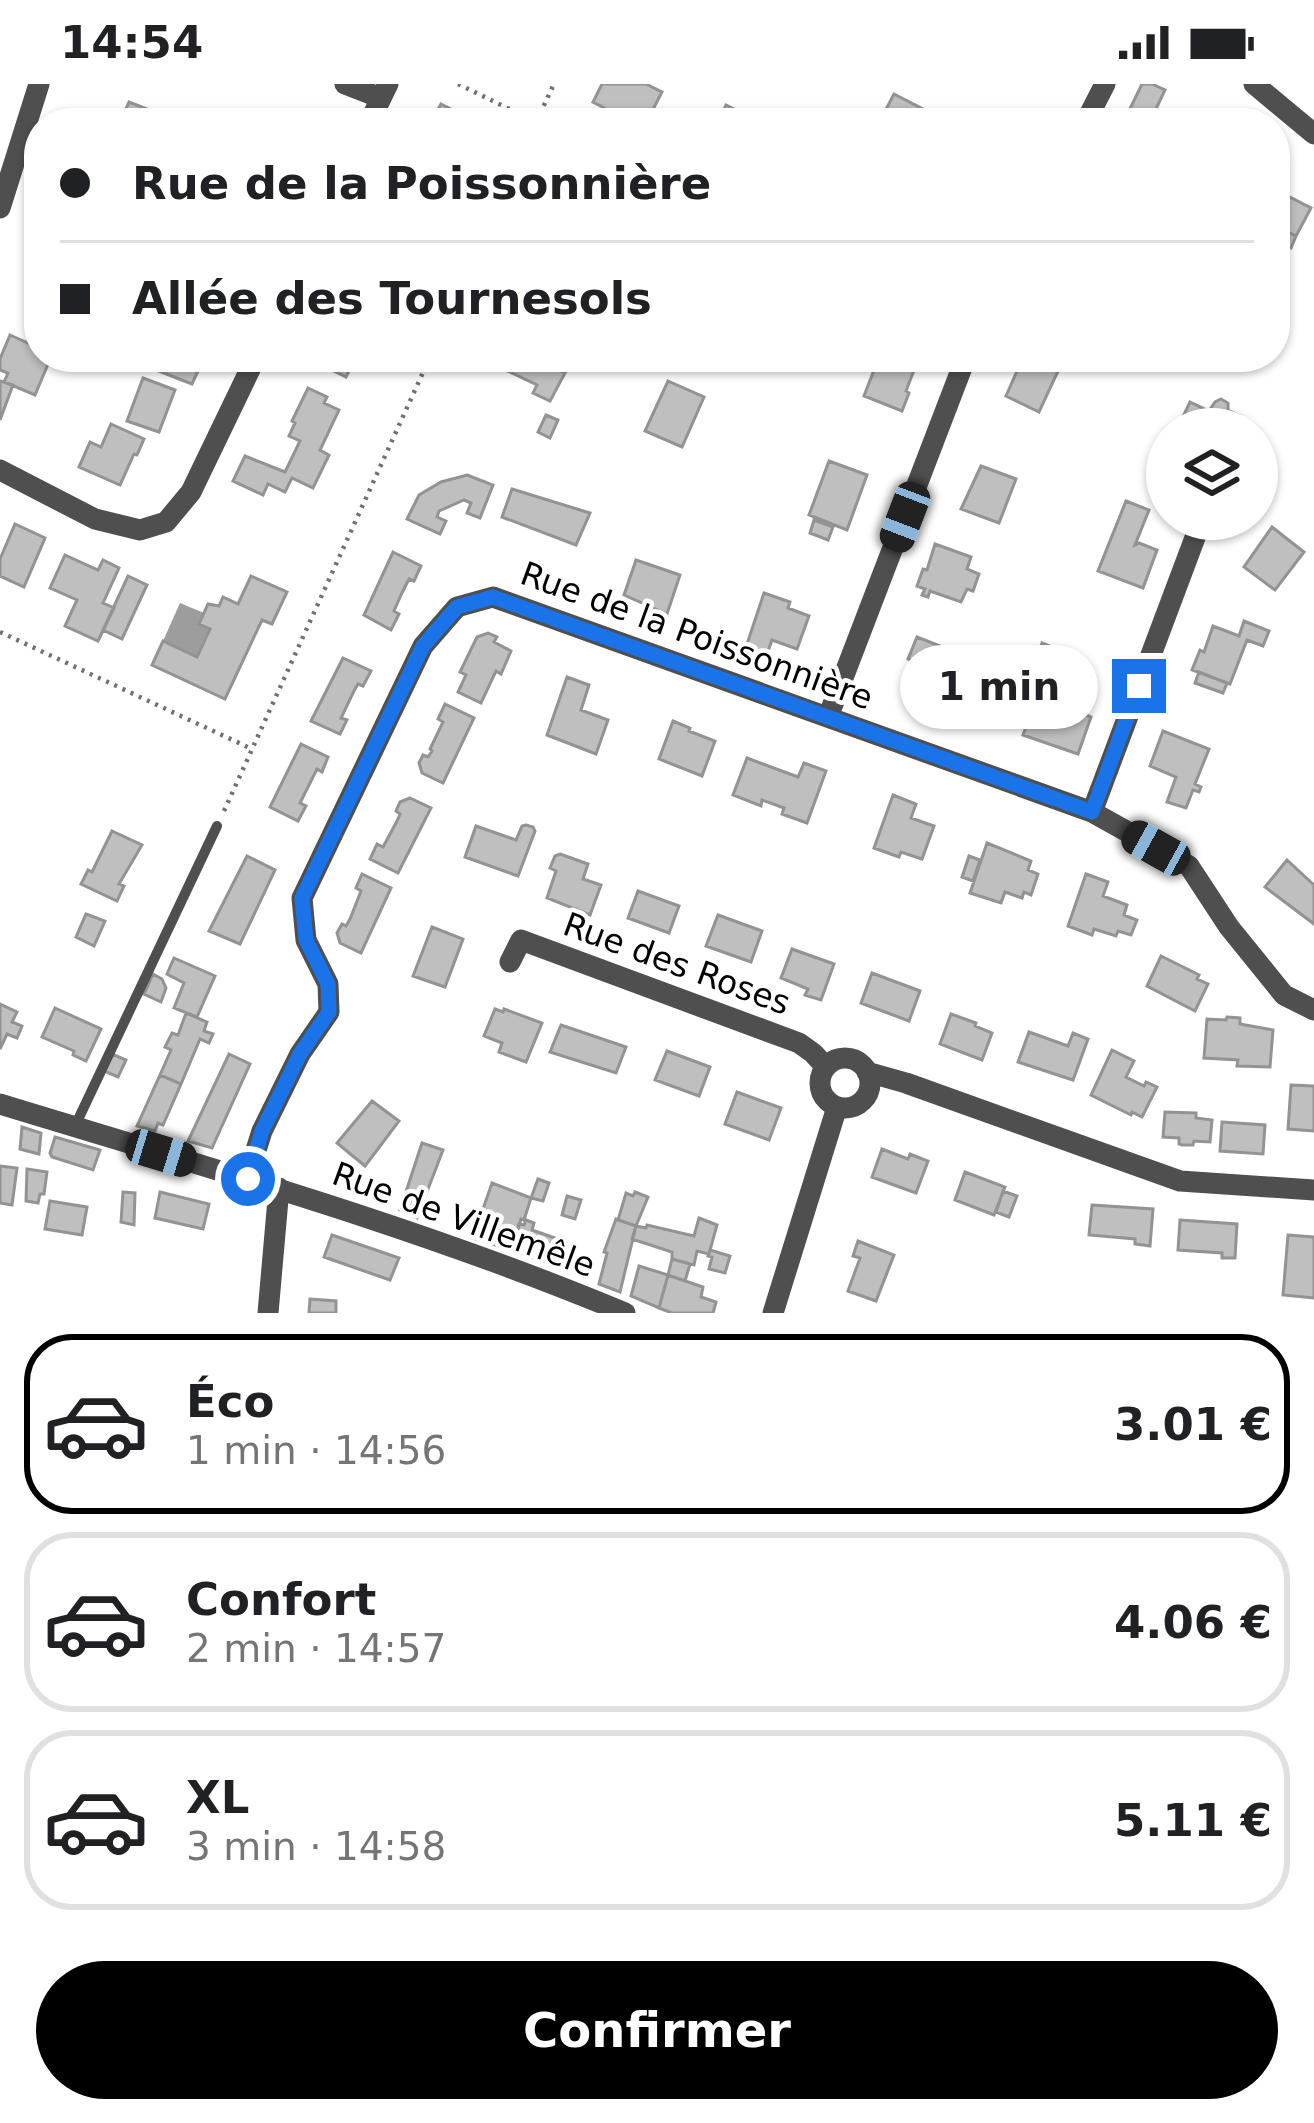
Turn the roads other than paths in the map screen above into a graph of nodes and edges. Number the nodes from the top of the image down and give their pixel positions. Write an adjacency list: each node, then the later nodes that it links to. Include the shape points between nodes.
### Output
1 (345, 84): 3 (street)
2 (1254, 84): 4 (street)
3 (384, 91)
4 (1283, 108)
5 (1290, 114): 7 (street)
6 (24, 130): 8 (street)
7 (1314, 134)
8 (0, 208)
9 (249, 372): 11 (street, via 191,492 166,523 140,530 95,519)
10 (960, 372): 13 (street)
11 (0, 470)
12 (1194, 540): 14 (street)
13 (828, 717): 14 (street, Rue de la Poissonnière); 23 (street, Rue de la Poissonnière, via 493,597 457,607 423,646 302,898 329,1012 262,1131)
14 (1092, 812): 17 (street, Rue de la Poissonnière, via 1189,866 1284,995)
15 (217, 826): 22 (lane)
16 (510, 962): 18 (street, Rue des Roses, via 521,940 799,1043)
17 (1314, 1010)
18 (826, 1067): 19 (street, via 848,1058); 21 (street, via 820,1090)
19 (868, 1072): 21 (street, via 867,1096); 25 (street, via 1180,1181)
20 (0, 1104): 22 (street, Rue de Villemêle)
21 (837, 1107): 28 (street)
22 (75, 1126): 23 (street, Rue de Villemêle)
23 (248, 1179): 24 (street, Rue de Villemêle)
24 (279, 1188): 26 (street); 27 (street, Rue de Villemêle)
25 (1314, 1190)
26 (268, 1313)
27 (625, 1313)
28 (773, 1313)

